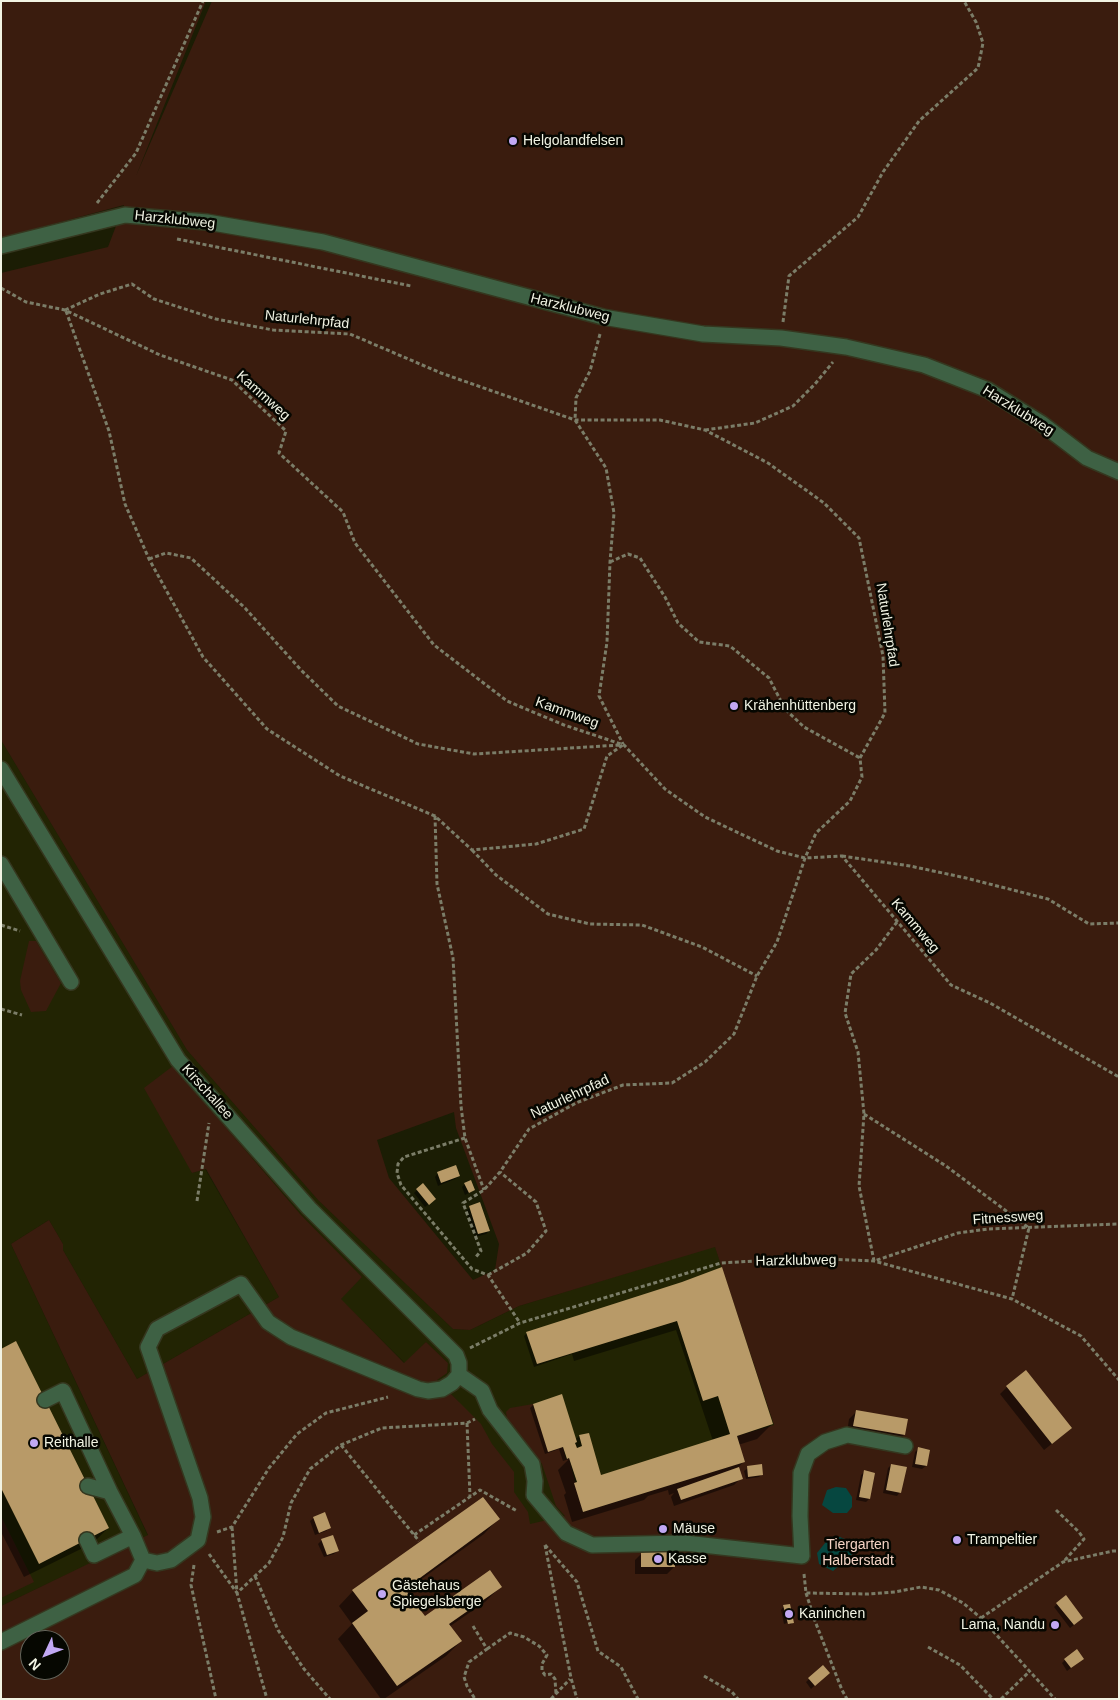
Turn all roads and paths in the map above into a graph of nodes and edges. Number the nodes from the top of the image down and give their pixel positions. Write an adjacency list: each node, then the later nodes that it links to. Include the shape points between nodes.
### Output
1 (203, 1): 3 (path, via 136,153)
2 (964, 1): 8 (path, via 984,44 978,68 920,121 883,172 858,217 789,276)
3 (80, 225): 4 (street, Harzklubweg); 7 (street, Harzklubweg, via 124,214 206,222 323,242)
4 (1, 246)
5 (1, 288): 6 (path, via 26,302)
6 (66, 310): 10 (path, Naturlehrpfad, via 132,284 154,299 216,319 273,330 350,334 441,373); 13 (path, via 109,432 125,504); 15 (path, Kammweg, via 160,354 232,380 286,431 279,453 343,512 355,543 434,645 507,702)
7 (603, 317): 8 (street, Harzklubweg, via 703,334); 10 (path, via 590,370 576,398)
8 (781, 338): 9 (street, Harzklubweg)
9 (846, 347): 11 (path, via 793,406 755,423); 12 (street, Harzklubweg, via 924,365 988,390 1041,422 1087,458)
10 (575, 420): 11 (path, Naturlehrpfad, via 660,420); 14 (path, via 606,468 614,513)
11 (705, 430): 16 (path, Naturlehrpfad, via 768,463 824,503 859,538 883,656 885,713)
12 (1119, 472)
13 (149, 559): 15 (path, via 166,553 191,558 245,608 338,706 418,744 474,754); 18 (path, via 203,657 267,729 340,776)
14 (610, 562): 15 (path, via 606,642 598,696); 16 (path, via 628,554 640,558 678,623 699,642 730,646 769,678 785,709 804,727)
15 (624, 745): 19 (path, via 607,756 584,829 536,844); 21 (path, Kammweg, via 665,789 705,817 777,851)
16 (860, 758): 21 (path, Naturlehrpfad, via 862,777 850,801 816,833)
17 (1, 769): 32 (street, Kirschallee, via 178,1060)
18 (436, 816): 19 (path); 34 (path, via 437,884 453,958 461,1106)
19 (472, 850): 27 (path, via 496,875 548,914 590,924 642,925 702,947)
20 (842, 856): 21 (path, Kammweg); 23 (path, Kammweg); 24 (path, via 910,866 1048,899 1089,924)
21 (805, 858): 27 (path, Naturlehrpfad, via 777,942)
22 (1, 864): 28 (street)
23 (897, 922): 31 (path, Kammweg, via 951,985 990,1003); 33 (path, via 876,950 851,974 845,1012 858,1052)
24 (1119, 923)
25 (1, 925): 26 (path)
26 (22, 932)
27 (757, 976): 35 (path, Naturlehrpfad, via 734,1034 705,1062 672,1083 623,1085 576,1103 529,1129)
28 (71, 982)
29 (1, 1009): 30 (path)
30 (22, 1015)
31 (1119, 1077)
32 (213, 1098): 37 (path); 45 (street, Kirschallee, via 309,1208)
33 (864, 1114): 39 (path, via 946,1166); 41 (path, via 858,1186)
34 (466, 1138): 36 (path); 42 (path, via 404,1157 398,1164 397,1173 401,1185 472,1269)
35 (500, 1172): 36 (path); 42 (path, via 536,1202 546,1231 527,1253)
36 (484, 1190): 40 (path, via 463,1203 481,1251)
37 (197, 1201)
38 (1119, 1224): 39 (path, Fitnessweg)
39 (1029, 1228): 41 (path, Fitnessweg, via 958,1234); 43 (path)
40 (475, 1258)
41 (874, 1261): 43 (path, Harzklubweg); 44 (path, Harzklubweg, via 805,1258 722,1263)
42 (488, 1275): 44 (path)
43 (1012, 1299): 47 (path, Harzklubweg, via 1080,1336)
44 (520, 1323): 45 (path, Harzklubweg)
45 (456, 1355): 46 (street)
46 (460, 1375): 48 (street, via 442,1389 428,1391); 50 (street, via 482,1391)
47 (1119, 1380)
48 (418, 1388): 59 (path, via 326,1413 297,1434 269,1468); 63 (street, via 291,1337 268,1322 241,1284 157,1329 148,1347 200,1498 202,1517)
49 (45, 1400): 55 (street, via 63,1391)
50 (490, 1410): 51 (path); 66 (street, via 532,1464 536,1481 534,1494 566,1533 592,1545 685,1543)
51 (467, 1423): 52 (path, via 382,1428); 56 (path)
52 (341, 1445): 60 (path); 69 (path, via 310,1469 291,1503 283,1537 268,1563)
53 (905, 1446): 66 (street, via 847,1436 826,1442 808,1454 801,1473)
54 (88, 1486): 55 (street)
55 (110, 1492): 61 (street)
56 (470, 1496): 58 (path, via 480,1490); 60 (path)
57 (1056, 1510): 68 (path, via 1084,1539)
58 (517, 1511)
59 (232, 1526): 63 (path); 70 (path)
60 (414, 1535): 64 (path)
61 (133, 1536): 62 (street, via 94,1555); 67 (street)
62 (87, 1540)
63 (198, 1540): 67 (street, via 171,1560 157,1563); 70 (path); 81 (path, via 191,1584)
64 (419, 1541)
65 (1119, 1551): 68 (path)
66 (802, 1556): 71 (path)
67 (143, 1560): 74 (street, via 136,1575)
68 (1063, 1562): 72 (path)
69 (255, 1576): 70 (path); 83 (path, via 278,1630 304,1669)
70 (237, 1593): 82 (path)
71 (806, 1593): 72 (path, via 868,1594 930,1588 964,1603); 89 (path)
72 (981, 1618): 77 (path)
73 (473, 1626): 76 (path)
74 (1, 1642)
75 (928, 1647): 90 (path, via 960,1665)
76 (487, 1649): 80 (path, via 510,1633 539,1646 547,1655 542,1671 555,1679); 84 (path, via 469,1662 464,1677)
77 (1029, 1672): 91 (path); 92 (path)
78 (704, 1676): 88 (path)
79 (571, 1678): 80 (path); 86 (path); 87 (path, via 545,1544 577,1582 598,1651 621,1667)
80 (556, 1694): 85 (path)
81 (216, 1699)
82 (267, 1699)
83 (330, 1699)
84 (474, 1699)
85 (551, 1699)
86 (577, 1699)
87 (638, 1699)
88 (738, 1699)
89 (847, 1699)
90 (993, 1699)
91 (1001, 1699)
92 (1055, 1699)

